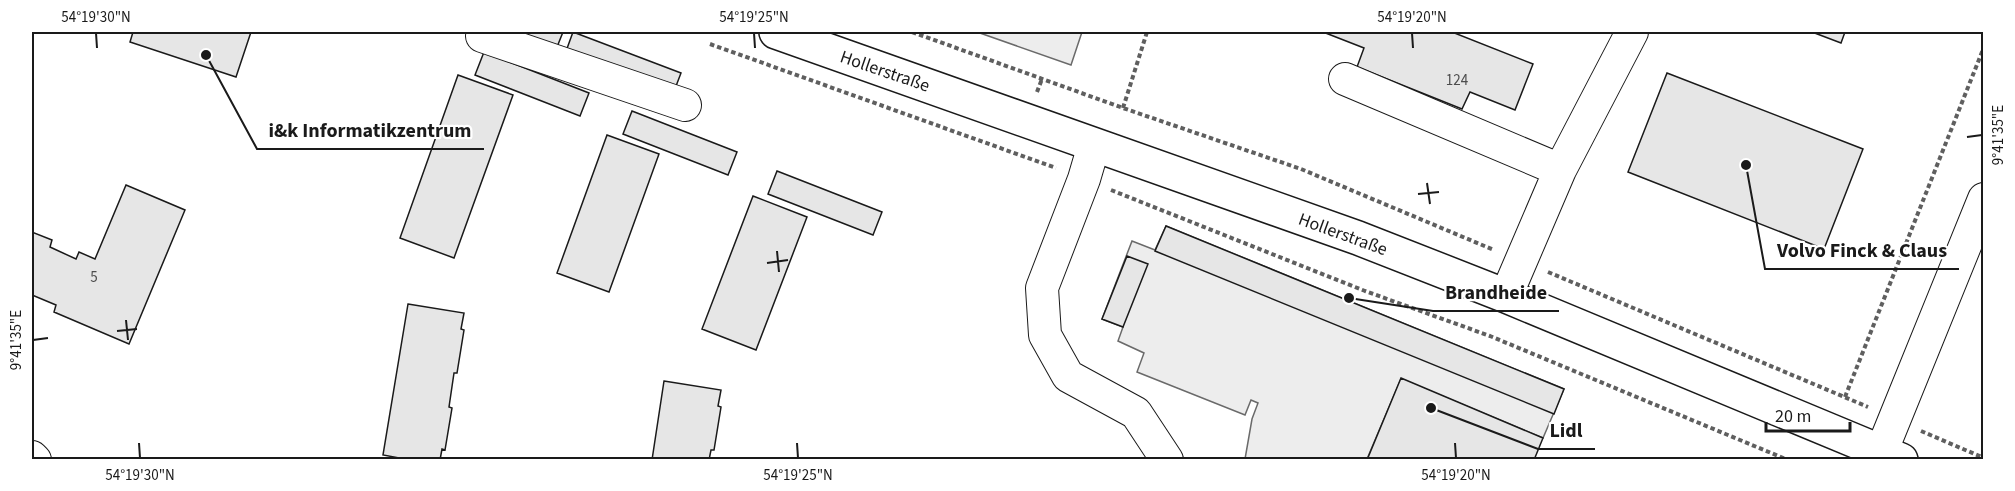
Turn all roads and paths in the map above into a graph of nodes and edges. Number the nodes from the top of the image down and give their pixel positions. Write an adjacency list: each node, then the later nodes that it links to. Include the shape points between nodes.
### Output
1 (776, 32): 11 (main road, Hollerstraße)
2 (912, 32): 10 (path)
3 (1147, 32): 10 (path)
4 (1632, 32): 12 (street)
5 (482, 36): 9 (street)
6 (710, 44): 13 (path)
7 (1983, 47): 18 (path)
8 (1345, 79): 12 (street)
9 (685, 105)
10 (1123, 108): 16 (path, via 1301,169)
11 (1094, 145): 13 (street); 17 (main road, Hollerstraße, via 1358,238)
12 (1560, 170): 16 (street)
13 (1084, 179): 22 (street, via 1042,288 1045,335 1068,376 1136,413); 23 (path, via 1365,291 1490,336)
14 (1983, 199): 15 (street)
15 (1977, 233): 19 (street)
16 (1521, 261): 17 (street); 18 (path)
17 (1506, 296): 20 (main road, Hollerstraße)
18 (1845, 397): 19 (path)
19 (1895, 419): 20 (street); 21 (path)
20 (1887, 457)
21 (1983, 458)
22 (1167, 459)
23 (1788, 459)

